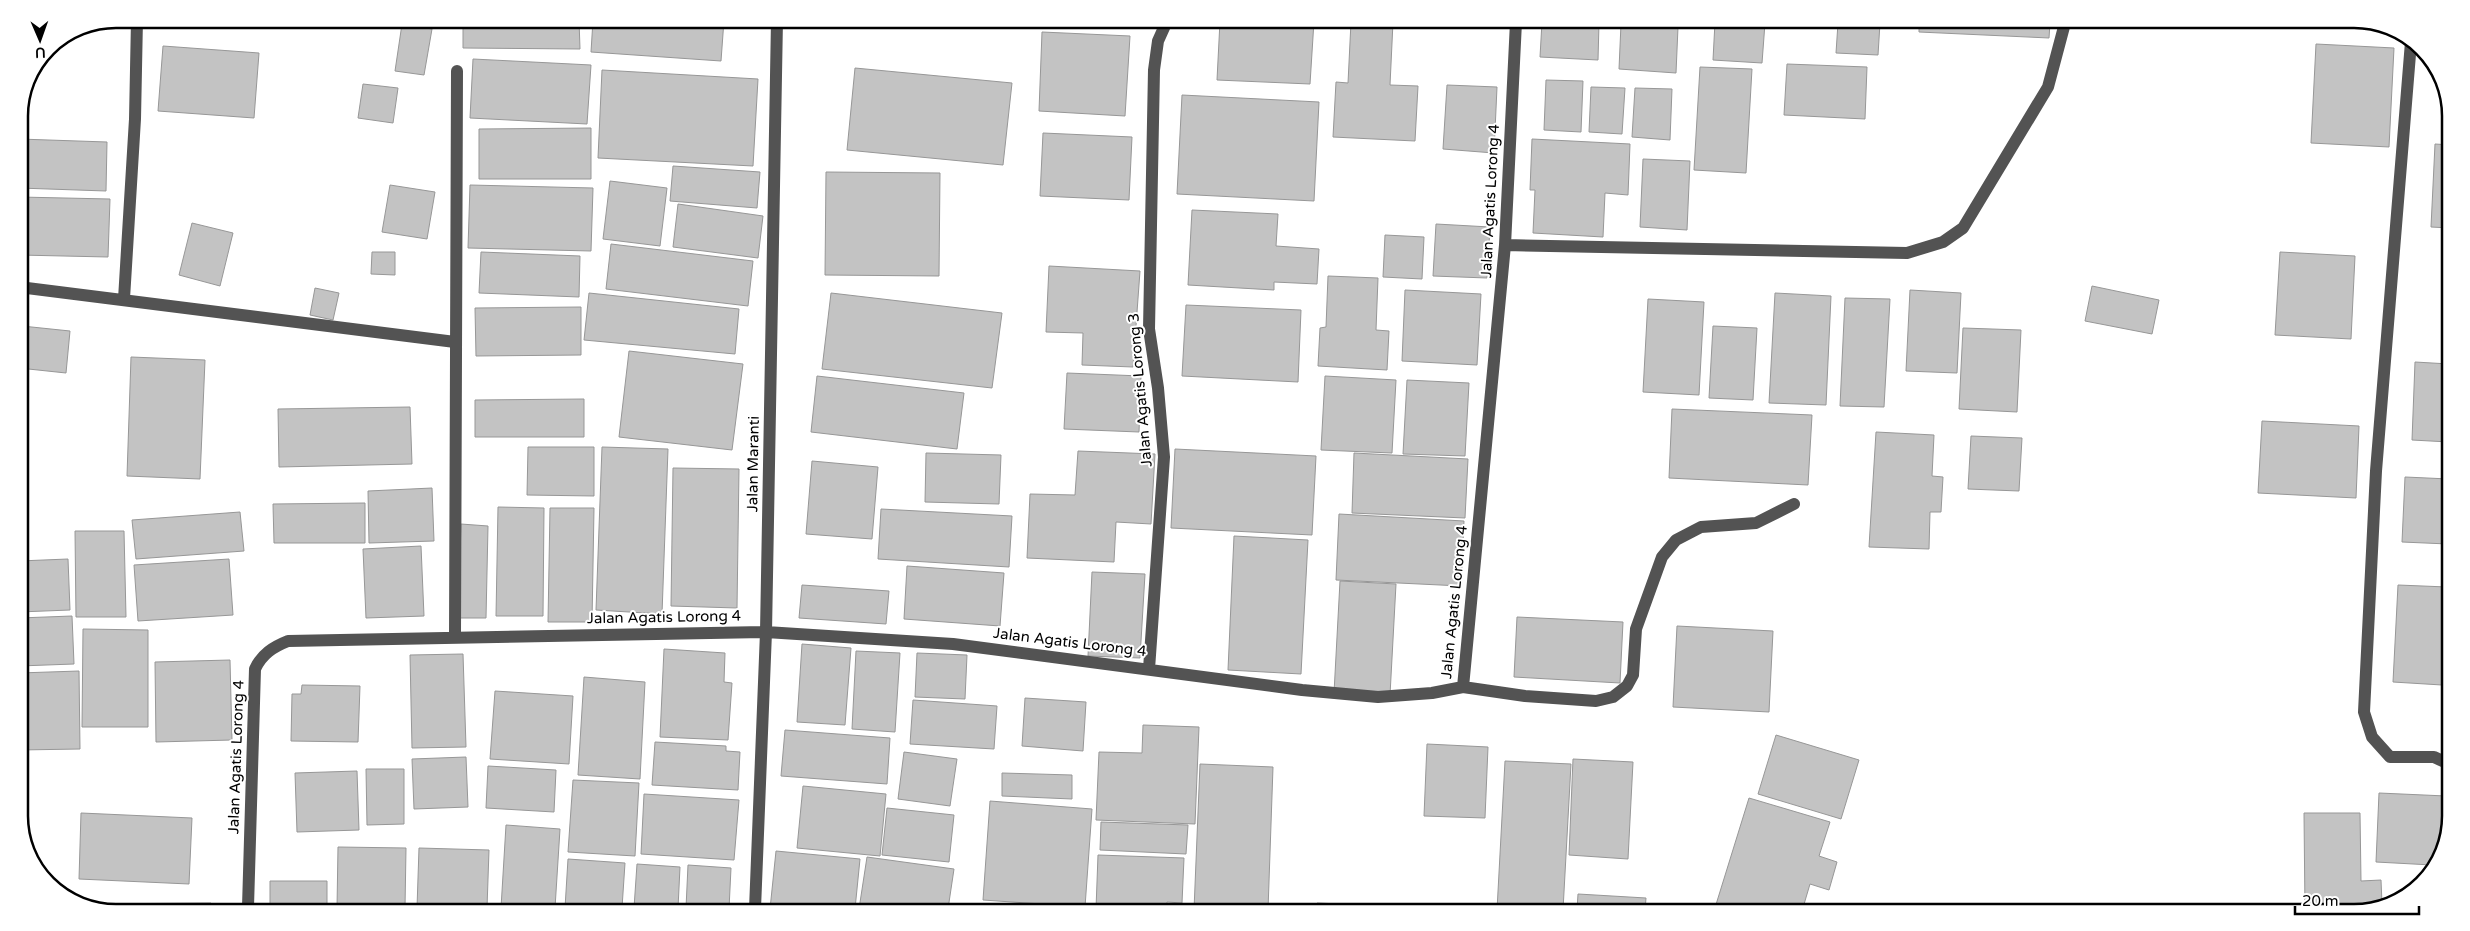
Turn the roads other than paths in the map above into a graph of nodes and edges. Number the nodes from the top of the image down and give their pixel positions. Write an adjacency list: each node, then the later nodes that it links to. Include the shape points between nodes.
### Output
1 (137, 28): 10 (street)
2 (777, 28): 13 (street, Jalan Maranti)
3 (1164, 28): 15 (street, Jalan Agatis Lorong 3, via 1158,41 1154,70 1149,329 1164,457)
4 (1516, 28): 8 (street, Jalan Agatis Lorong 4)
5 (2064, 28): 8 (street, via 2048,87 1962,228 1943,242 1907,253)
6 (2411, 48): 17 (street, via 2376,471 2364,712 2372,737 2390,757 2434,757)
7 (457, 71): 11 (street)
8 (1505, 245): 16 (street, Jalan Agatis Lorong 4)
9 (28, 288): 10 (street)
10 (124, 299): 11 (street)
11 (455, 342): 14 (street)
12 (1794, 504): 16 (street, via 1756,522 1700,526 1676,540 1662,557 1636,629 1633,675 1627,686 1613,697 1596,700 1525,696)
13 (766, 632): 14 (street, Jalan Agatis Lorong 4); 15 (street, Jalan Agatis Lorong 4, via 953,644); 19 (street, Jalan Maranti)
14 (455, 637): 18 (street, Jalan Agatis Lorong 4, via 288,641 259,659 253,684)
15 (1149, 669): 16 (street, Jalan Agatis Lorong 4, via 1378,697)
16 (1463, 687)
17 (2442, 761)
18 (248, 904)
19 (755, 904)

